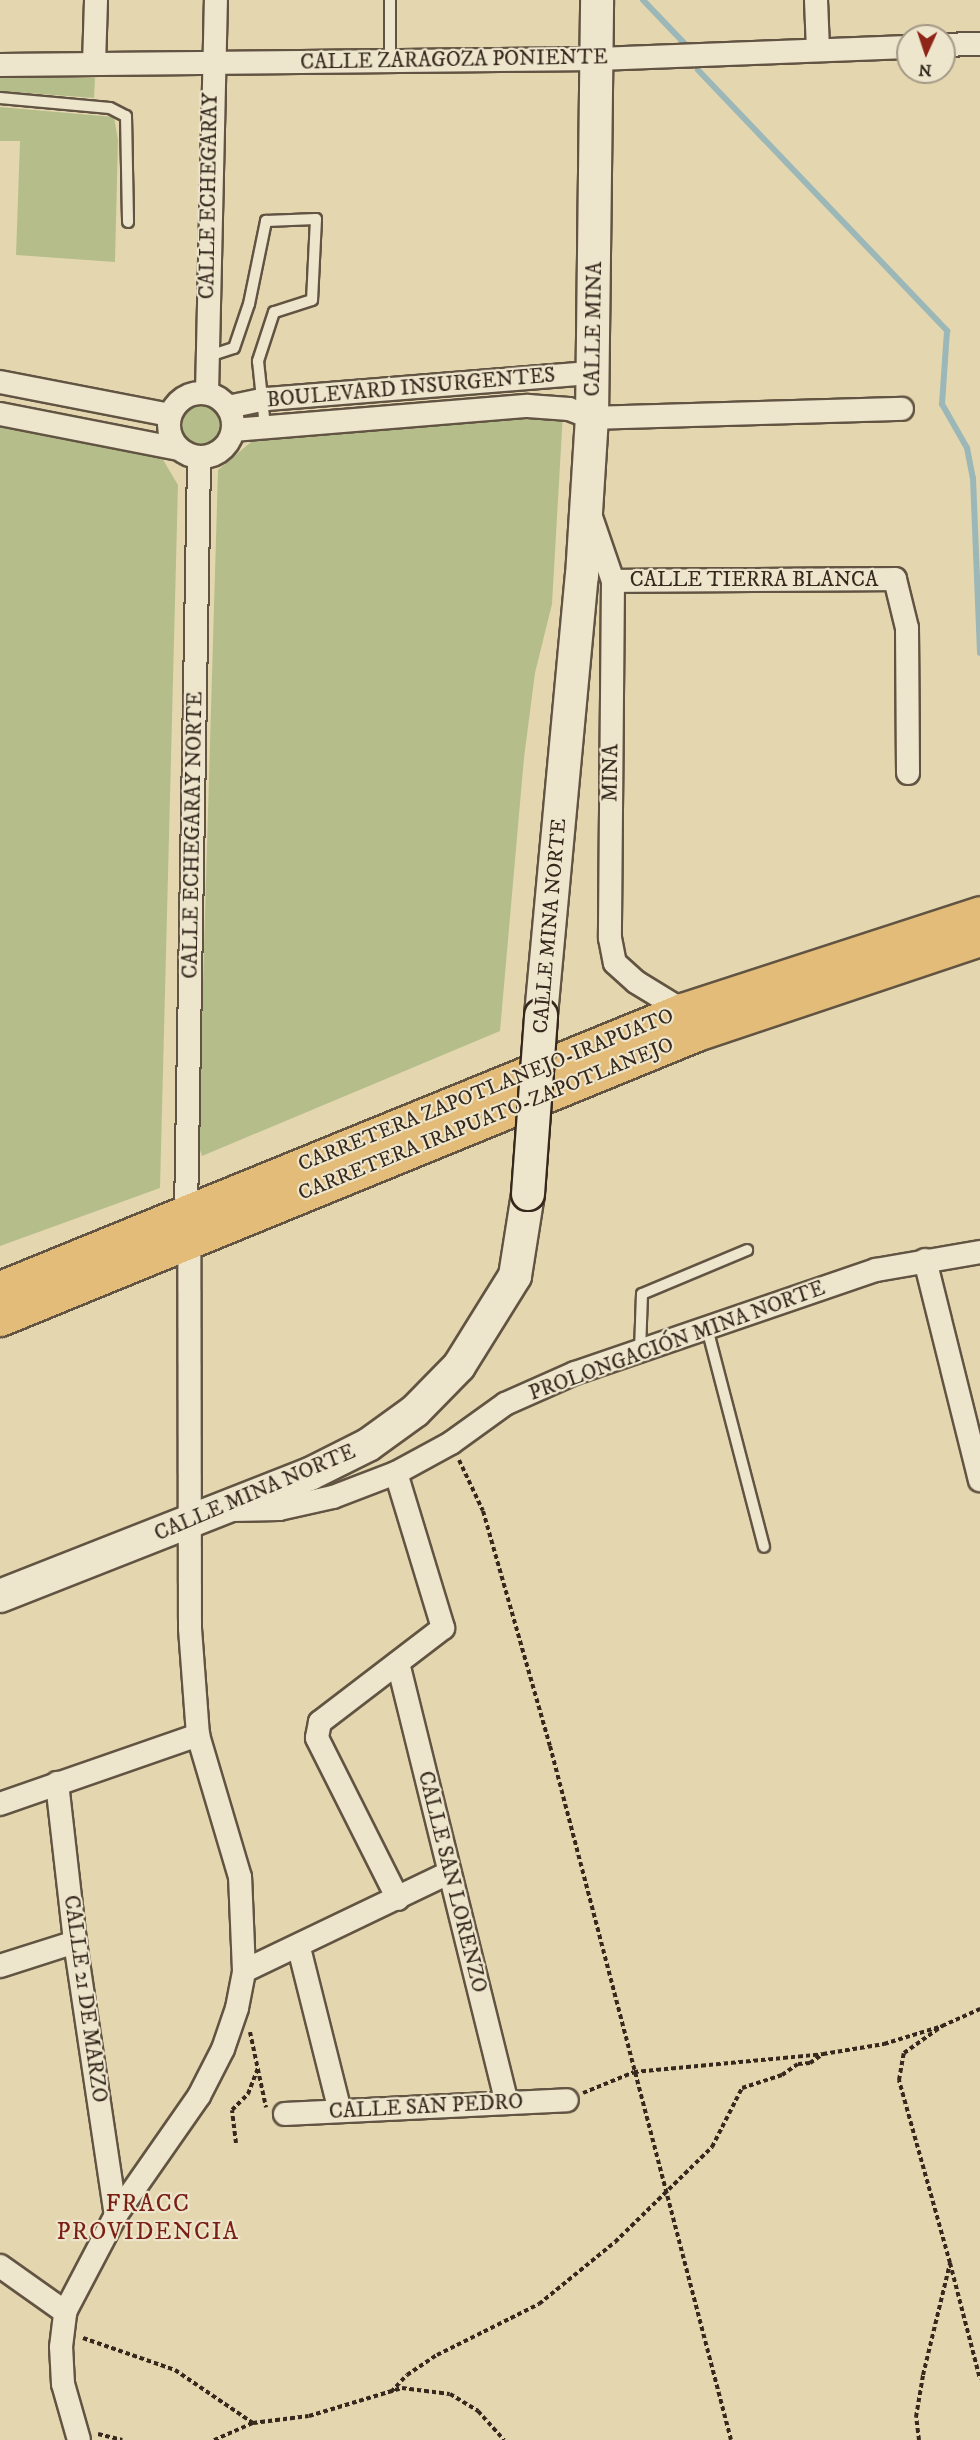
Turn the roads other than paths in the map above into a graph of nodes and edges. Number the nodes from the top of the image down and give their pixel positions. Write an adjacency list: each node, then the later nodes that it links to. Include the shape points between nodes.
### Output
1 (96, 0): 13 (street)
2 (216, 0): 12 (street, CALLE ECHEGARAY)
3 (390, 0): 11 (lane)
4 (597, 0): 10 (street, CALLE MINA)
5 (816, 0): 9 (street)
6 (980, 44): 7 (street)
7 (956, 45)
8 (896, 47): 9 (street, CALLE ZARAGOZA PONIENTE)
9 (818, 50): 10 (street, CALLE ZARAGOZA PONIENTE)
10 (598, 59): 11 (street, CALLE ZARAGOZA PONIENTE); 18 (street, CALLE MINA)
11 (390, 60): 12 (street, CALLE ZARAGOZA PONIENTE)
12 (212, 63): 13 (street, CALLE ZARAGOZA PONIENTE); 17 (street, CALLE ECHEGARAY)
13 (94, 64): 14 (street, CALLE ZARAGOZA PONIENTE)
14 (0, 65)
15 (0, 98): 16 (lane, via 110,108 126,116)
16 (128, 222)
17 (206, 357): 20 (street, CALLE ECHEGARAY); 21 (lane, via 234,348 249,304 266,221 316,219 312,300 274,312 258,361)
18 (593, 373): 21 (street, BOULEVARD INSURGENTES); 26 (street, CALLE MINA)
19 (0, 382): 25 (street)
20 (207, 393): 22 (street); 25 (street, via 191,394 178,402)
21 (260, 401): 22 (street, BOULEVARD INSURGENTES); 27 (lane)
22 (228, 407): 28 (street)
23 (902, 409): 26 (street, CALLE MINA)
24 (0, 414): 29 (street)
25 (170, 415): 29 (street, via 170,433)
26 (592, 418): 27 (street, BOULEVARD INSURGENTES, via 569,409 528,406); 30 (street, CALLE MINA NORTE)
27 (265, 427): 28 (street, BOULEVARD INSURGENTES)
28 (233, 430): 29 (street, via 226,444 214,454)
29 (189, 453): 36 (street, CALLE ECHEGARAY NORTE)
30 (586, 505): 31 (street, MINA); 46 (street, CALLE MINA NORTE, bridge, via 528,1194 515,1276 459,1366 415,1412 368,1445 310,1474)
31 (613, 581): 32 (street, CALLE TIERRA BLANCA, via 895,579 908,628); 35 (street, MINA, via 610,938 615,963 636,982)
32 (908, 773)
33 (980, 913): 35 (highway, CARRETERA ZAPOTLANEJO-IRAPUATO)
34 (980, 939): 36 (highway, CARRETERA IRAPUATO-ZAPOTLANEJO, via 699,1033)
35 (682, 1010): 36 (highway, CARRETERA ZAPOTLANEJO-IRAPUATO)
36 (188, 1226): 40 (highway, CARRETERA ZAPOTLANEJO-IRAPUATO); 41 (highway, CARRETERA IRAPUATO-ZAPOTLANEJO); 46 (street, CALLE ECHEGARAY NORTE)
37 (747, 1250): 43 (lane, via 642,1294)
38 (980, 1252): 39 (street, PROLONGACIÓN MINA NORTE)
39 (926, 1260): 42 (street, PROLONGACIÓN MINA NORTE, via 876,1270); 45 (street)
40 (0, 1288)
41 (0, 1319)
42 (707, 1328): 43 (street, PROLONGACIÓN MINA NORTE); 47 (lane)
43 (640, 1351): 44 (street, PROLONGACIÓN MINA NORTE, via 575,1373 506,1404 451,1443)
44 (396, 1473): 46 (street, PROLONGACIÓN MINA NORTE, via 333,1497 279,1509); 49 (street, via 443,1628)
45 (980, 1480)
46 (203, 1516): 48 (street, CALLE MINA NORTE); 50 (street, CALLE ECHEGARAY NORTE, via 190,1628)
47 (764, 1547)
48 (0, 1596)
49 (398, 1663): 53 (street, CALLE SAN LORENZO); 54 (street, via 320,1722 317,1738)
50 (198, 1735): 51 (street); 58 (street, CALLE ECHEGARAY NORTE, via 240,1877)
51 (57, 1783): 52 (street); 55 (street, CALLE 21 DE MARZO)
52 (0, 1804)
53 (449, 1873): 54 (street); 60 (street, CALLE SAN LORENZO)
54 (398, 1899): 56 (street)
55 (75, 1942): 57 (street); 63 (street, CALLE 21 DE MARZO)
56 (299, 1948): 58 (street); 61 (street)
57 (0, 1966)
58 (244, 1971): 63 (street, CALLE ECHEGARAY NORTE, via 223,2049 199,2096)
59 (567, 2100): 60 (street, CALLE SAN PEDRO)
60 (507, 2102): 61 (street, CALLE SAN PEDRO)
61 (340, 2111): 62 (street, CALLE SAN PEDRO)
62 (285, 2114)
63 (116, 2215): 65 (street, CALLE ECHEGARAY NORTE)
64 (0, 2265): 65 (street)
65 (64, 2315): 66 (street, via 63,2384)
66 (79, 2440)

